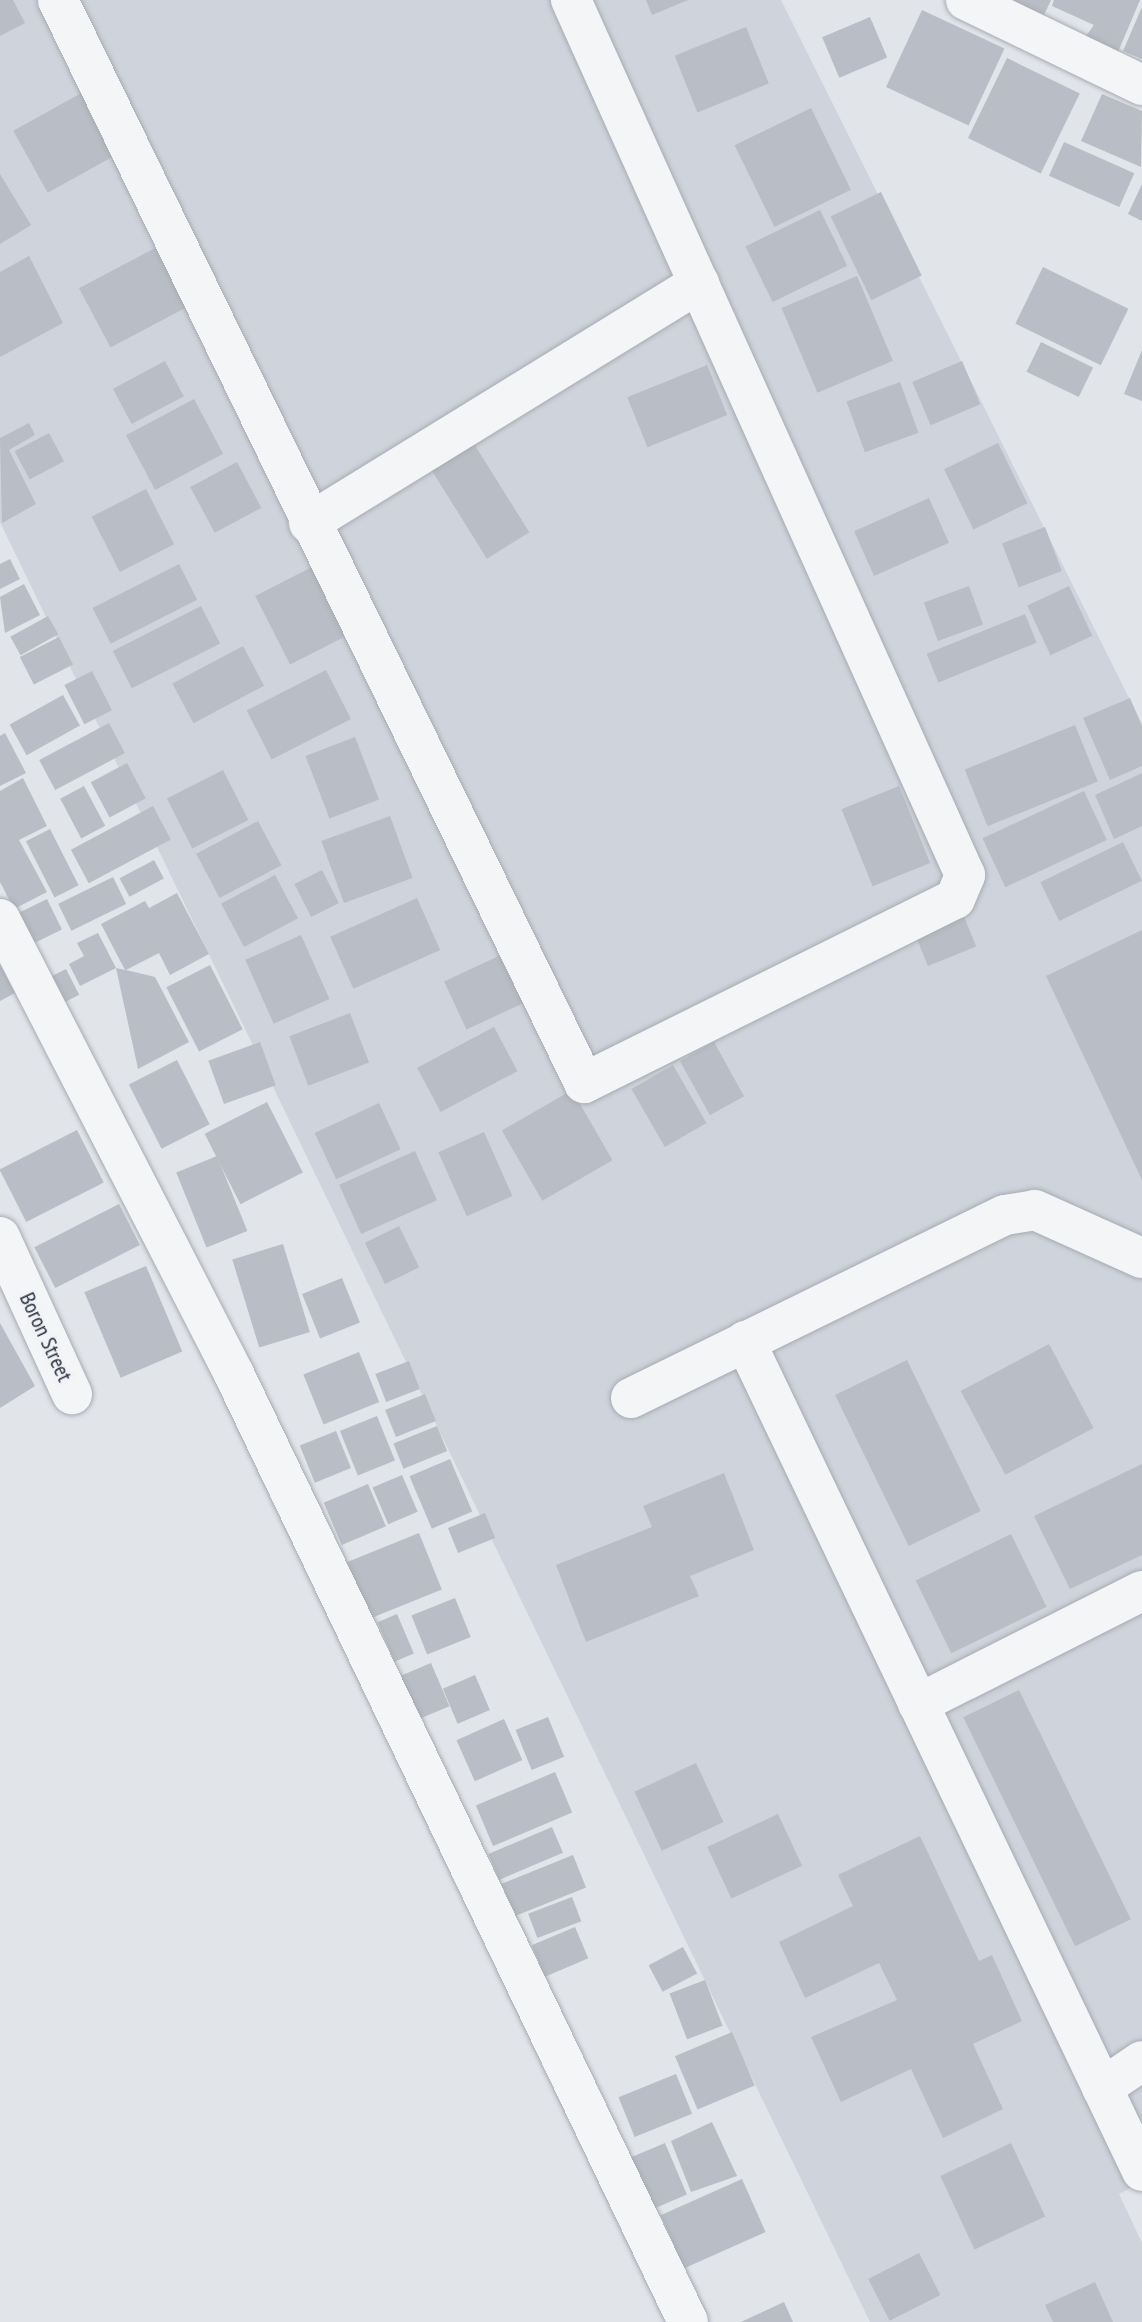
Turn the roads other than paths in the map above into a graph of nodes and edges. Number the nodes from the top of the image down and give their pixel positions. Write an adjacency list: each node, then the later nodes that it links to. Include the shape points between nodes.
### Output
1 (58, 0): 6 (street)
2 (571, 0): 5 (street)
3 (966, 0): 4 (street)
4 (1142, 85)
5 (699, 283): 6 (street); 6 (street, via 965,875 955,899 584,1083)
6 (309, 523)
7 (0, 919): 18 (street, via 234,1374)
8 (1, 1240): 11 (street, Boron Street)
9 (1142, 1258): 10 (street, via 1035,1210 1005,1215)
10 (745, 1341): 12 (street); 14 (street)
11 (72, 1394)
12 (631, 1398)
13 (1142, 1591): 14 (street)
14 (918, 1704): 16 (street)
15 (1142, 2061): 16 (street)
16 (1102, 2088): 17 (street)
17 (1142, 2171)
18 (688, 2322)

